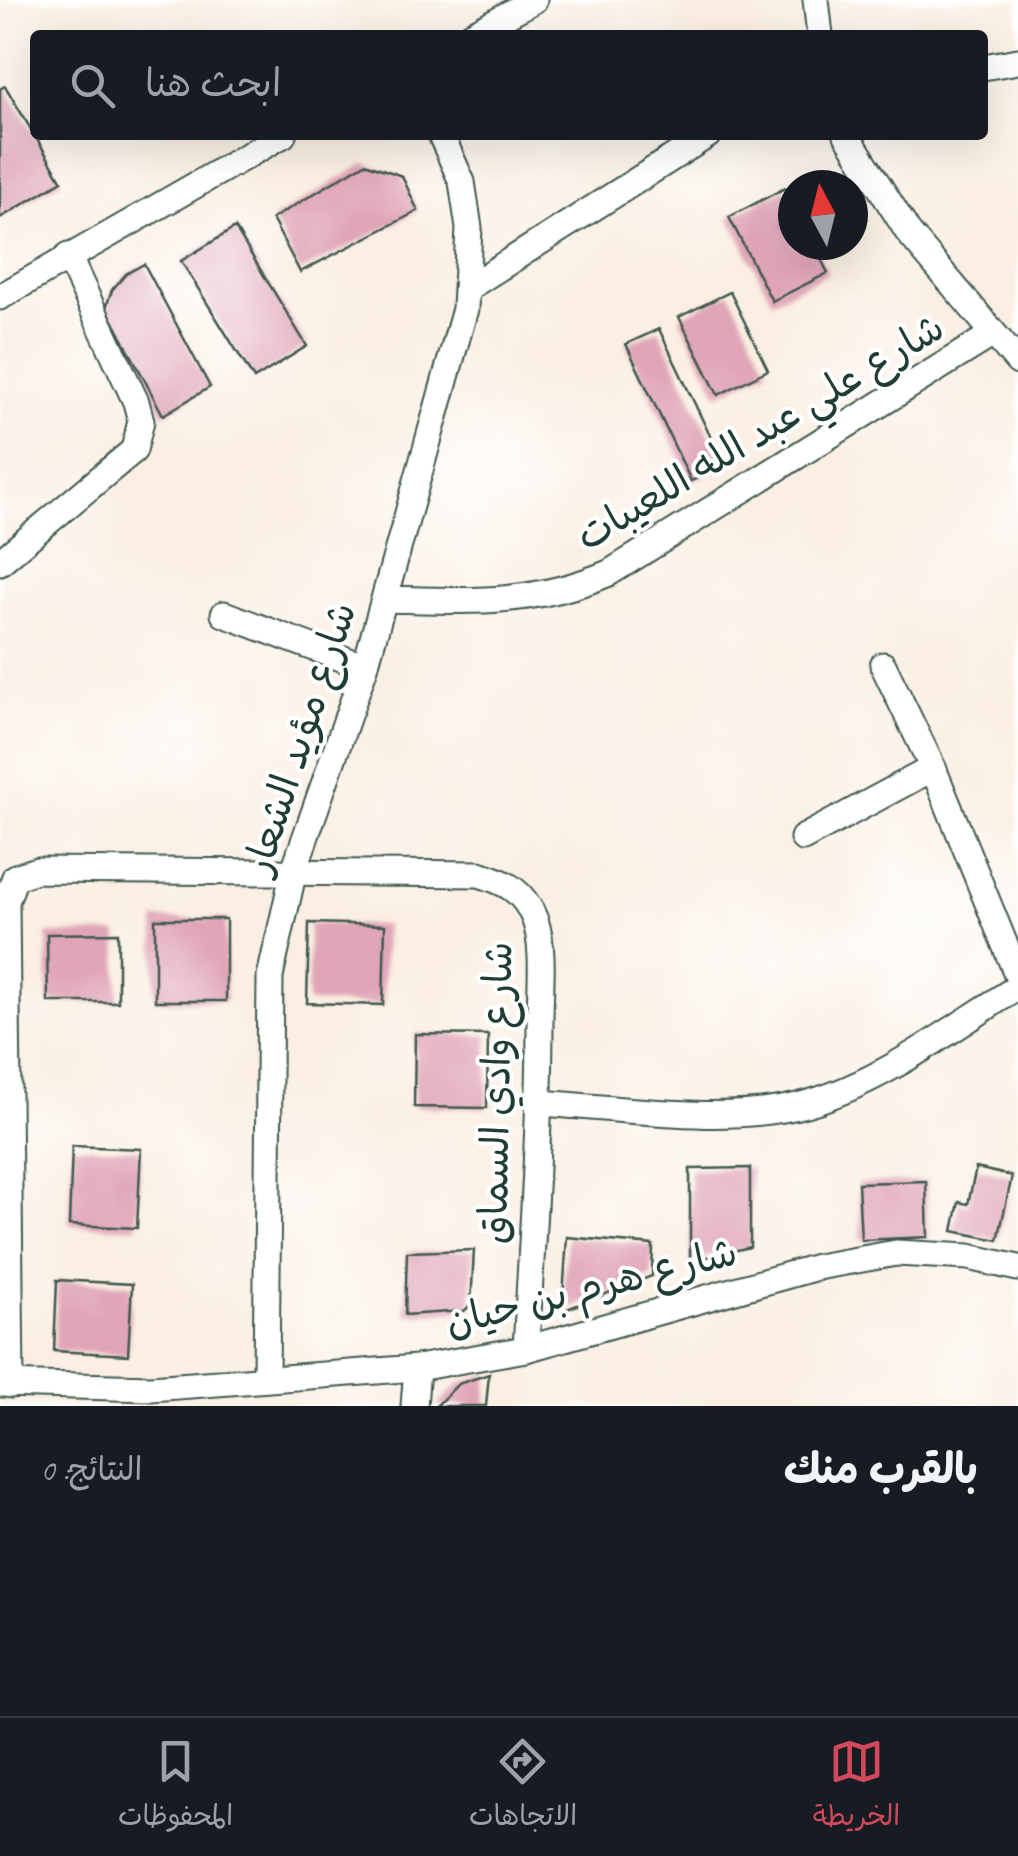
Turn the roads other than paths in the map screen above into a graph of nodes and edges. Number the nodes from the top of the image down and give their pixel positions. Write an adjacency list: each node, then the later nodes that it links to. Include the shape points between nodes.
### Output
1 (534, 0): 3 (street)
2 (816, 0): 4 (street)
3 (479, 30)
4 (819, 30)
5 (1018, 60): 6 (street)
6 (988, 67)
7 (274, 140): 11 (street)
8 (443, 140): 12 (street, شارع مؤيد الشعار, via 462,182)
9 (700, 140): 12 (street)
10 (849, 140): 14 (street, via 908,232)
11 (68, 256): 13 (street); 16 (street, via 136,402 140,434 134,450)
12 (469, 287): 17 (street, شارع مؤيد الشعار)
13 (0, 298)
14 (992, 334): 15 (street); 17 (street, شارع علي عبد الله اللعيبات, via 609,573 561,593 521,599)
15 (1018, 362)
16 (0, 562)
17 (385, 600): 20 (street, شارع مؤيد الشعار)
18 (224, 614): 20 (street)
19 (882, 665): 21 (street)
20 (364, 667): 23 (street, شارع مؤيد الشعار)
21 (933, 768): 22 (street); 24 (street)
22 (803, 838)
23 (294, 870): 26 (street, شارع وادي السماق, via 479,874 508,883 524,897 536,922 540,958); 30 (street, شارع مؤيد الشعار, via 270,978); 31 (street, شارع وادي السماق, via 68,868 15,877 5,937)
24 (1018, 978)
25 (1018, 987): 26 (street, via 878,1074 808,1104 737,1112)
26 (540, 1103): 28 (street, شارع وادي السماق)
27 (1018, 1268): 28 (street, شارع هرم بن حيان, via 896,1253 816,1267)
28 (526, 1349): 29 (street, شارع هرم بن حيان)
29 (417, 1368): 30 (street, شارع هرم بن حيان); 33 (street)
30 (266, 1380): 32 (street, شارع هرم بن حيان)
31 (6, 1385): 32 (street, شارع هرم بن حيان)
32 (221, 1394)
33 (414, 1406)

